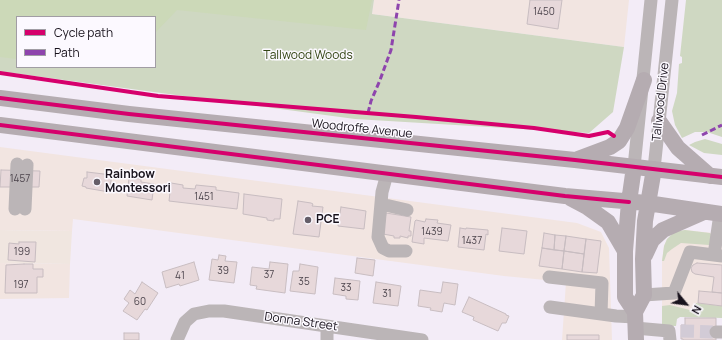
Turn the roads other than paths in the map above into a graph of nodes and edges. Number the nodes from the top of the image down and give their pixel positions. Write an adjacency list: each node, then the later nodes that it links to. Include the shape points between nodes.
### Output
1 (651, 0): 3 (street, Tallwood Drive)
2 (672, 0): 5 (street, Tallwood Drive)
3 (644, 80): 7 (main road, via 627,128 619,141); 9 (street, Tallwood Drive)
4 (0, 98): 7 (main road, Woodroffe Avenue, via 129,114)
5 (660, 121): 10 (street, Tallwood Drive); 12 (main road, via 678,148)
6 (0, 125): 11 (main road)
7 (575, 160): 9 (main road, Woodroffe Avenue)
8 (26, 165): 8 (street, via 25,209)
9 (634, 167): 10 (main road, Woodroffe Avenue); 14 (main road, Tallwood Drive)
10 (654, 169): 12 (main road, Woodroffe Avenue); 15 (main road, Tallwood Drive)
11 (387, 174): 13 (main road); 16 (street)
12 (716, 176)
13 (566, 196): 14 (main road); 20 (main road, via 608,222)
14 (629, 202): 15 (main road); 20 (main road, Tallwood Drive)
15 (647, 203): 18 (main road); 22 (main road, Tallwood Drive)
16 (381, 204): 17 (street); 19 (street, via 378,237 383,248 389,251)
17 (407, 210)
18 (715, 213): 21 (street); 22 (main road, via 663,230 652,240)
19 (406, 251)
20 (625, 251): 27 (main road, Tallwood Drive, via 625,297)
21 (718, 256): 24 (street, via 690,252 674,293)
22 (643, 259): 24 (main road, Tallwood Drive)
23 (549, 277): 26 (street, via 602,283)
24 (644, 295): 27 (main road)
25 (550, 307): 26 (street)
26 (601, 314): 27 (street)
27 (635, 324): 29 (street)
28 (327, 326): 30 (street, Donna Street, via 224,310 209,311 194,314 185,323); 31 (street); 32 (street, Donna Street)
29 (673, 334)
30 (177, 340)
31 (327, 340)
32 (422, 340)

